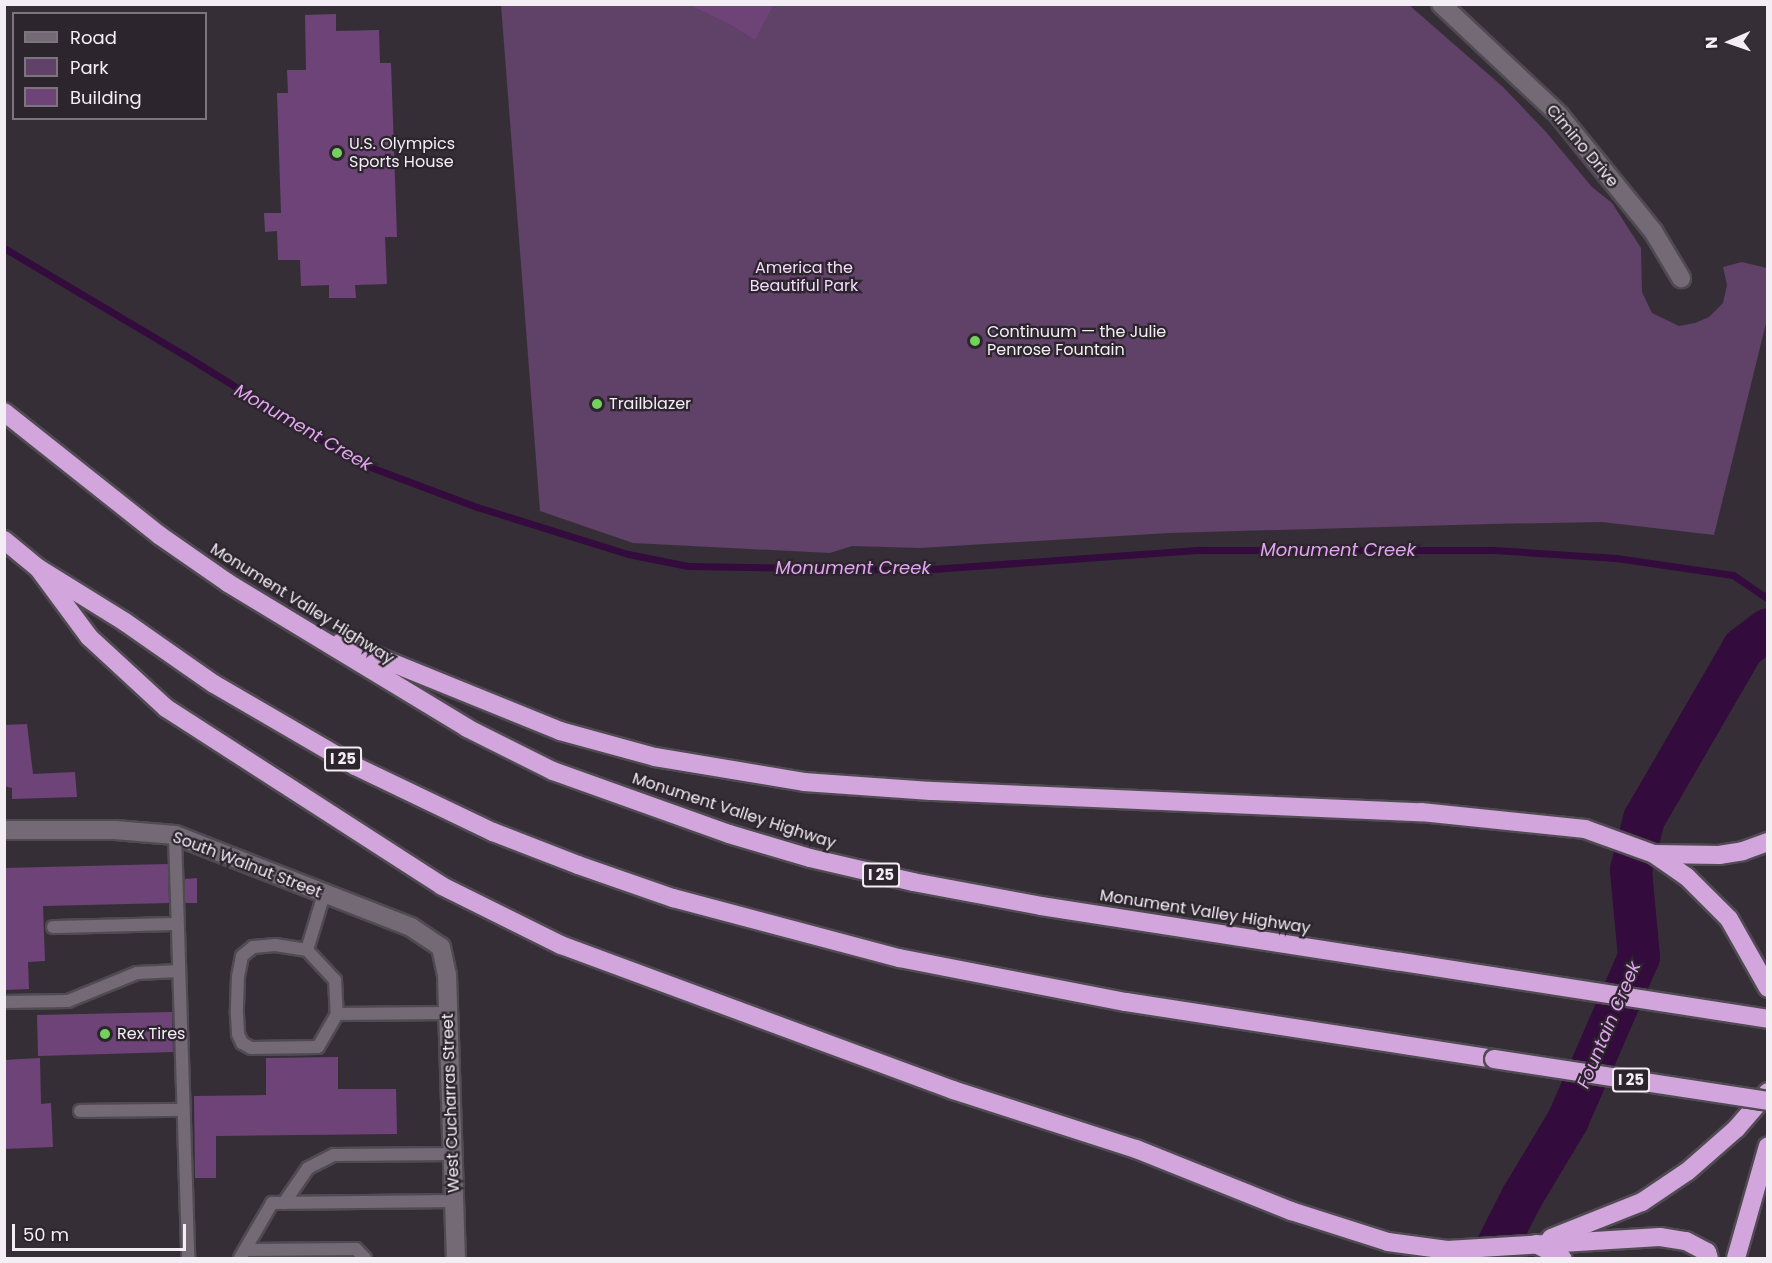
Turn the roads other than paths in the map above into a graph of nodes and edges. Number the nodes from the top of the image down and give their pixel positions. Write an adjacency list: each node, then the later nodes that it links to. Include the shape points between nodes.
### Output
1 (1441, 4): 2 (street, Cimino Drive, via 1559,115 1653,231)
2 (1681, 278)
3 (4, 412): 6 (highway, Monument Valley Highway / I 25, via 116,502 228,584)
4 (4, 540): 5 (highway, I 25)
5 (38, 568): 23 (highway, I 25, bridge, via 125,621 214,684 355,766 493,832 673,898 899,958 1034,985); 32 (highway, via 89,637 166,708 442,886 541,935 705,1000 953,1090 1136,1149 1291,1211 1388,1242 1448,1250)
6 (287, 620): 10 (highway, via 560,731 655,757 752,774 804,782 931,791 1421,812 1561,825 1622,840); 21 (highway, Monument Valley Highway / I 25, via 467,728 553,771 729,834 810,858 1041,906)
7 (4, 830): 8 (street, South Walnut Street, via 115,830)
8 (175, 835): 11 (street, South Walnut Street); 12 (lane)
9 (1767, 842): 10 (highway, via 1719,855)
10 (1654, 854): 17 (highway, via 1704,892 1729,919)
11 (324, 894): 14 (street, South Walnut Street, via 411,927); 15 (lane)
12 (177, 924): 13 (lane); 16 (lane)
13 (53, 927)
14 (441, 947): 19 (street, West Cucharras Street)
15 (307, 950): 20 (lane, via 335,980); 20 (lane, via 274,945 253,947 243,956 237,1014 242,1043 251,1048 318,1047)
16 (179, 972): 18 (lane, via 137,973 68,1001); 24 (lane)
17 (1767, 988)
18 (4, 1002)
19 (448, 1012): 20 (lane); 27 (street, West Cucharras Street)
20 (337, 1014)
21 (1767, 1019)
22 (1767, 1092): 32 (highway, via 1736,1129 1688,1171 1642,1202)
23 (1767, 1101)
24 (183, 1110): 25 (lane); 34 (lane)
25 (80, 1111)
26 (1767, 1146): 31 (highway)
27 (453, 1154): 29 (street, West Cucharras Street); 30 (lane, via 334,1155 308,1168)
28 (1767, 1174): 31 (highway)
29 (454, 1201): 30 (lane); 36 (street, West Cucharras Street)
30 (284, 1203): 33 (lane, via 272,1203)
31 (1754, 1203): 39 (highway)
32 (1536, 1244): 37 (highway); 38 (highway, via 1660,1237 1686,1241 1707,1252)
33 (243, 1254): 35 (lane, via 356,1249)
34 (188, 1258)
35 (365, 1258)
36 (456, 1258)
37 (1562, 1258)
38 (1709, 1258)
39 (1736, 1258)

